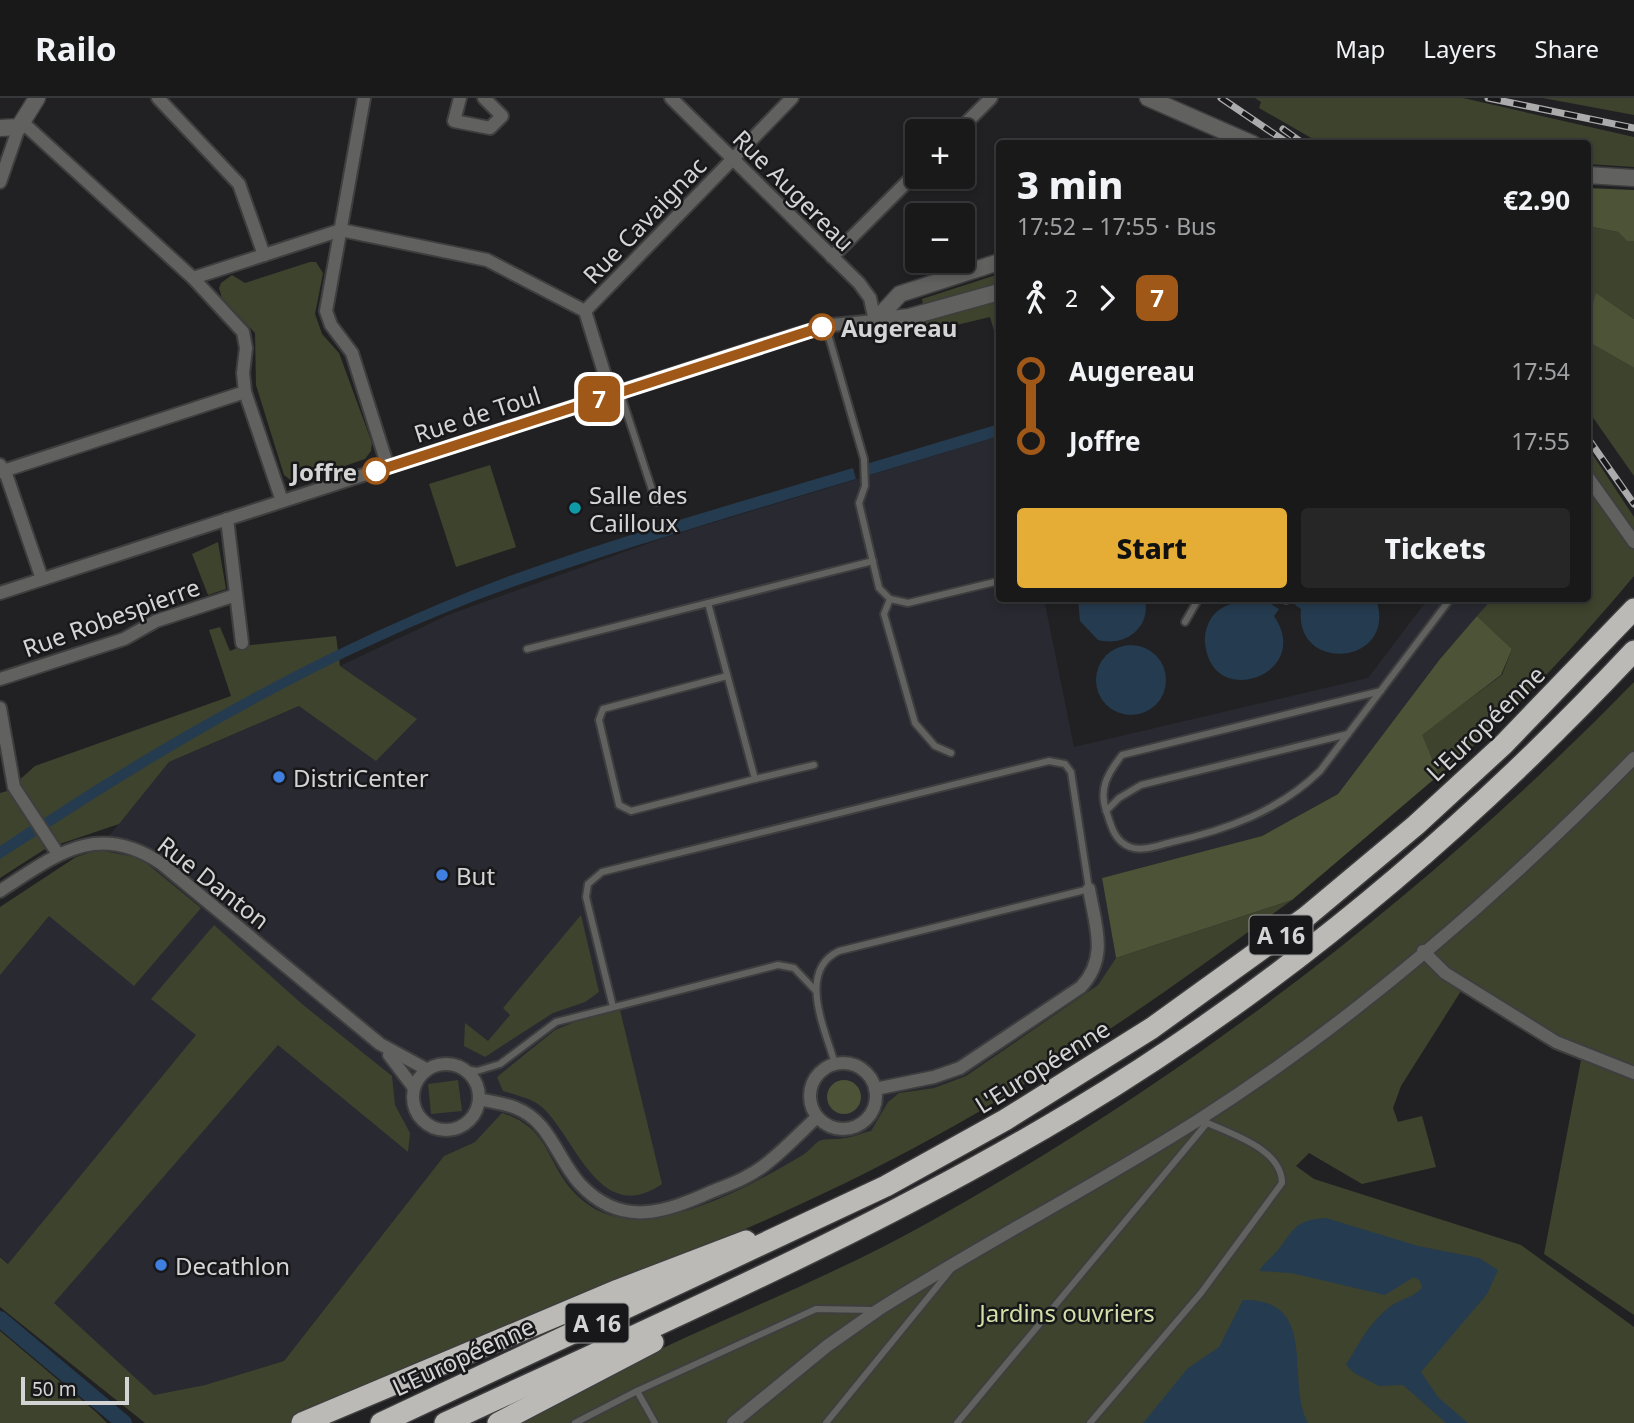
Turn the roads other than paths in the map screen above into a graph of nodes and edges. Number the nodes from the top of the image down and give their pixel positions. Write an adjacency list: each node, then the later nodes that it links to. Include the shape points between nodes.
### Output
1 (37, 98): 11 (street)
2 (158, 98): 20 (street, via 239,184)
3 (364, 98): 19 (street)
4 (459, 98): 5 (street, via 454,121 490,128 502,116)
5 (484, 98)
6 (671, 98): 14 (street, Rue Augereau)
7 (792, 98): 14 (street, Rue Cavaignac)
8 (991, 98): 10 (street)
9 (1148, 98): 13 (street)
10 (970, 119)
11 (21, 125): 12 (street); 17 (street); 23 (street)
12 (0, 128)
13 (1244, 140)
14 (733, 159): 21 (street, Rue Augereau); 25 (street, Rue Cavaignac)
15 (1591, 175): 16 (street)
16 (1634, 178)
17 (0, 183)
18 (905, 184): 21 (street)
19 (341, 230): 20 (street); 25 (street, via 487,260); 30 (street, via 326,311 352,353)
20 (264, 255): 23 (street)
21 (832, 257): 26 (street, Rue Augereau, via 865,290)
22 (996, 263): 26 (street, via 900,294)
23 (193, 278): 28 (street, via 243,332)
24 (996, 293): 26 (street, via 909,317)
25 (585, 311): 29 (street)
26 (875, 321): 27 (street, Rue de Toul)
27 (826, 326): 29 (street, Rue de Toul); 37 (lane, via 864,464 859,503)
28 (245, 392): 31 (street); 33 (street)
29 (616, 393): 30 (street, Rue de Toul); 34 (lane)
30 (388, 467): 33 (street, Rue de Toul)
31 (2, 469): 38 (street)
32 (1591, 481): 36 (street)
33 (282, 501): 35 (street, Rue de Toul)
34 (656, 502)
35 (227, 519): 38 (street, Rue de Toul); 41 (street, Rue Robespierre)
36 (1634, 542)
37 (873, 561): 42 (lane, via 879,588); 45 (lane)
38 (42, 579): 40 (street, Rue de Toul)
39 (996, 582): 42 (lane, via 908,603)
40 (0, 593)
41 (236, 595): 48 (street, Rue Robespierre); 52 (street, Rue Robespierre, via 156,621 124,639)
42 (890, 599): 56 (lane, via 884,614 915,723 935,746)
43 (1197, 602): 47 (lane)
44 (1448, 602): 53 (lane)
45 (708, 603): 49 (lane); 51 (lane)
46 (1630, 614): 77 (highway, L'Européenne / A 16, via 1470,776 1361,872 1260,951 1050,1093)
47 (1185, 622)
48 (242, 643)
49 (527, 649)
50 (1634, 651): 78 (highway, A 16, via 1425,853 1243,999 1042,1130)
51 (727, 676): 59 (lane); 59 (lane, via 603,709 599,720 619,805 631,811)
52 (0, 679)
53 (1381, 691): 55 (lane); 60 (lane, via 1122,755 1101,793)
54 (0, 708): 61 (street, via 14,787)
55 (1349, 734): 60 (lane, via 1141,785); 60 (lane, via 1304,786 1246,820 1214,832 1142,849 1129,847 1116,838)
56 (951, 752)
57 (1634, 758): 64 (street, via 1519,869)
58 (814, 765): 59 (lane)
59 (755, 779)
60 (1106, 811)
61 (58, 854): 63 (street, Rue Danton); 67 (street, Rue Danton, via 99,843 147,854)
62 (1089, 889): 65 (lane, via 839,951 820,966); 66 (lane, via 1072,772 1055,761 607,870 592,880 586,892); 73 (street, via 1098,958 1082,987 960,1068)
63 (0, 891)
64 (1423, 951): 71 (street, via 1445,972 1556,1042); 76 (street)
65 (816, 991): 66 (lane, via 800,972 784,965); 68 (lane)
66 (613, 1007): 70 (lane, via 550,1024 494,1067)
67 (380, 1044): 69 (street, Rue Danton); 72 (street, Rue Danton)
68 (835, 1064): 73 (street, via 863,1069); 75 (street, via 822,1070 812,1086 810,1100)
69 (426, 1069): 70 (street, via 446,1063); 72 (street)
70 (465, 1069): 74 (street, via 477,1085)
71 (1634, 1073)
72 (414, 1088): 74 (street, via 416,1112 425,1124 440,1130 466,1123)
73 (876, 1089): 75 (street, via 871,1114 855,1127 835,1128)
74 (479, 1099): 75 (street, via 529,1114 590,1193 614,1208 635,1213 671,1209 742,1179 766,1164)
75 (817, 1117)
76 (1203, 1121): 79 (street); 90 (lane); 91 (lane, via 1274,1160 1282,1183 1201,1293)
77 (812, 1223): 82 (highway, via 713,1252); 83 (highway, L'Européenne / A 16)
78 (810, 1253): 84 (highway, A 16); 85 (highway)
79 (956, 1263): 80 (street); 89 (lane)
80 (878, 1310): 81 (lane, via 816,1309); 88 (street)
81 (637, 1391): 86 (lane); 87 (lane)
82 (302, 1423)
83 (381, 1423)
84 (445, 1423)
85 (498, 1423)
86 (575, 1423)
87 (655, 1423)
88 (733, 1423)
89 (826, 1423)
90 (957, 1423)
91 (1090, 1423)

